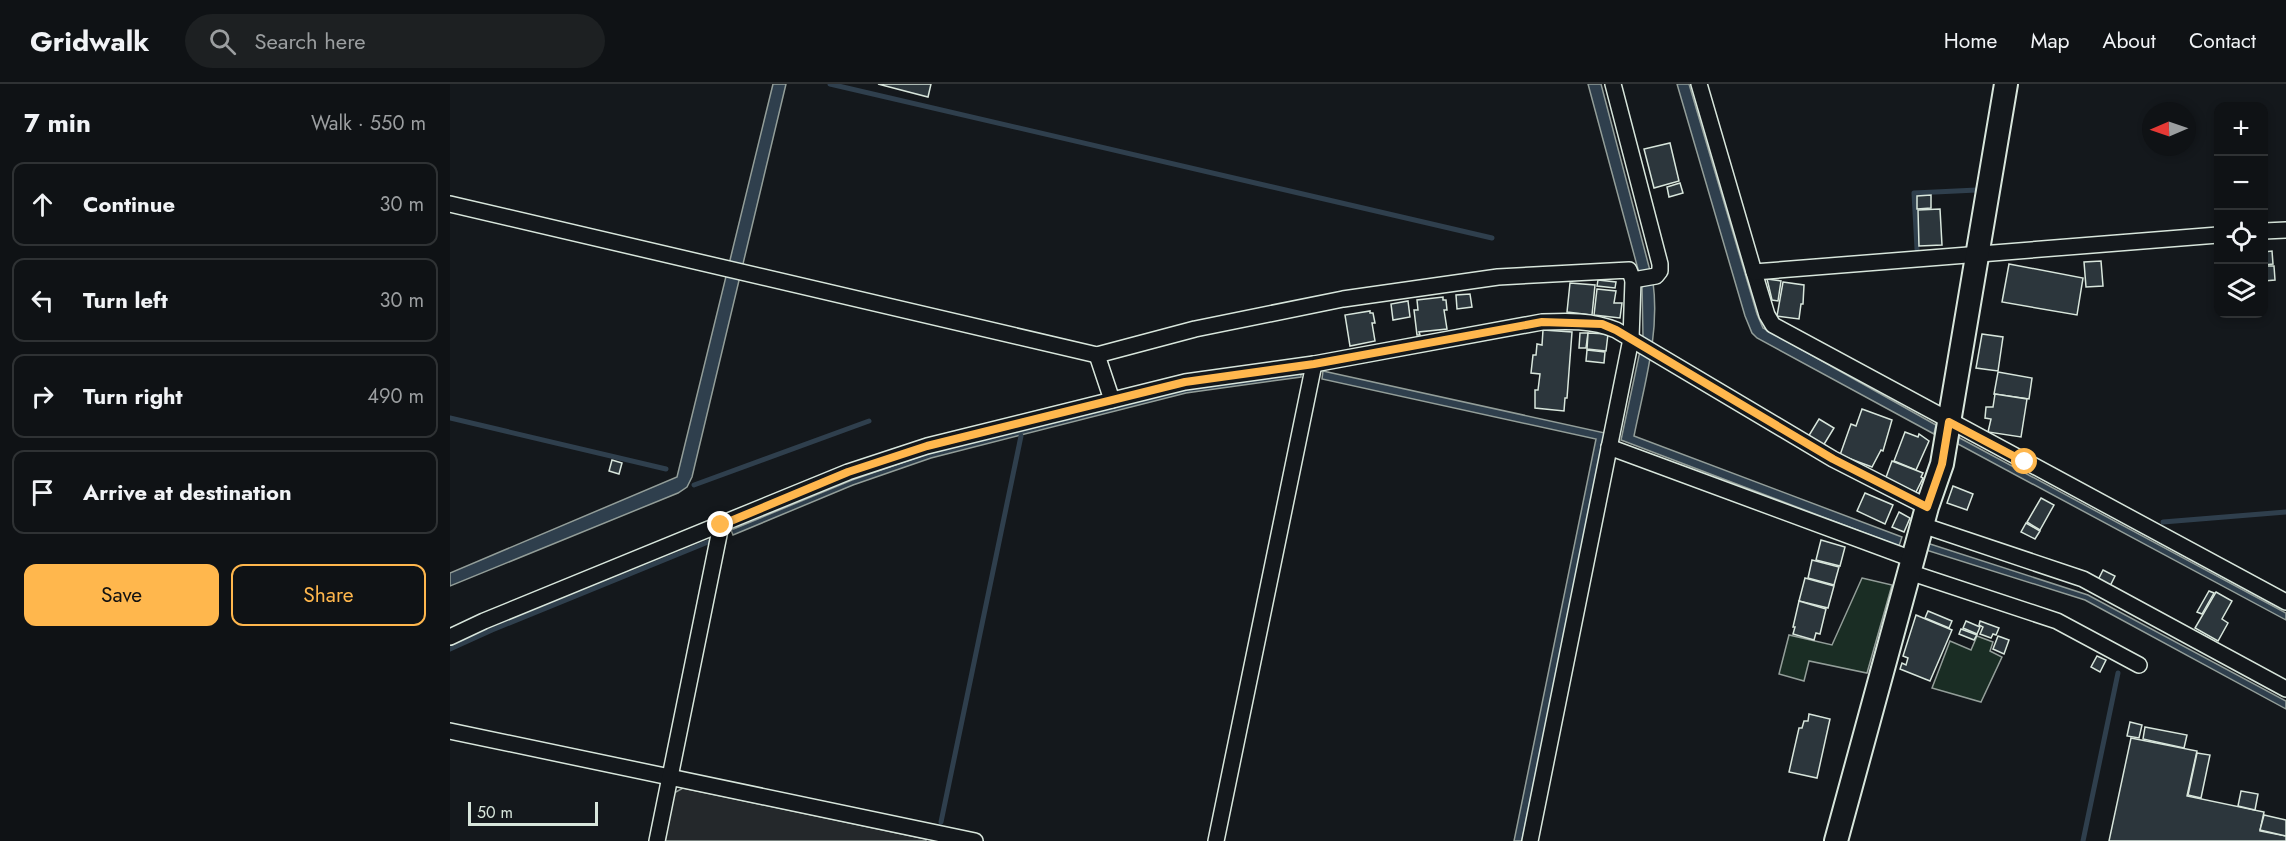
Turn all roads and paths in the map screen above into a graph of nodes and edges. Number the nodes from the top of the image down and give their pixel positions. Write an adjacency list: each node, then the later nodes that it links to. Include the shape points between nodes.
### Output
1 (1613, 84): 10 (street, via 1660,264 1656,276)
2 (1699, 84): 9 (street)
3 (2006, 84): 8 (street)
4 (450, 204): 12 (street)
5 (2286, 230): 6 (street)
6 (2268, 231)
7 (2214, 235): 8 (street)
8 (1977, 254): 9 (street); 15 (street)
9 (1754, 272): 15 (street, via 1773,325)
10 (1635, 280): 11 (street); 12 (street, via 1629,270 1564,272 1386,292 1254,316)
11 (1633, 341): 13 (street, via 1602,324 1542,322); 16 (street); 17 (street)
12 (1097, 355): 14 (street)
13 (1314, 364): 14 (street, via 1185,382); 28 (street)
14 (1112, 400): 18 (street, via 927,446 848,472)
15 (1949, 422): 17 (street, via 1942,464); 20 (street)
16 (1609, 447): 19 (street); 29 (street)
17 (1924, 516): 19 (street); 23 (street, via 2083,579)
18 (721, 525): 21 (street); 25 (street)
19 (1911, 566): 22 (street, via 2057,621); 30 (street)
20 (2286, 602)
21 (450, 637)
22 (2139, 665)
23 (2286, 688)
24 (450, 732): 25 (street)
25 (670, 779): 26 (street); 27 (street)
26 (657, 841)
27 (975, 841)
28 (1216, 841)
29 (1530, 841)
30 (1836, 841)

